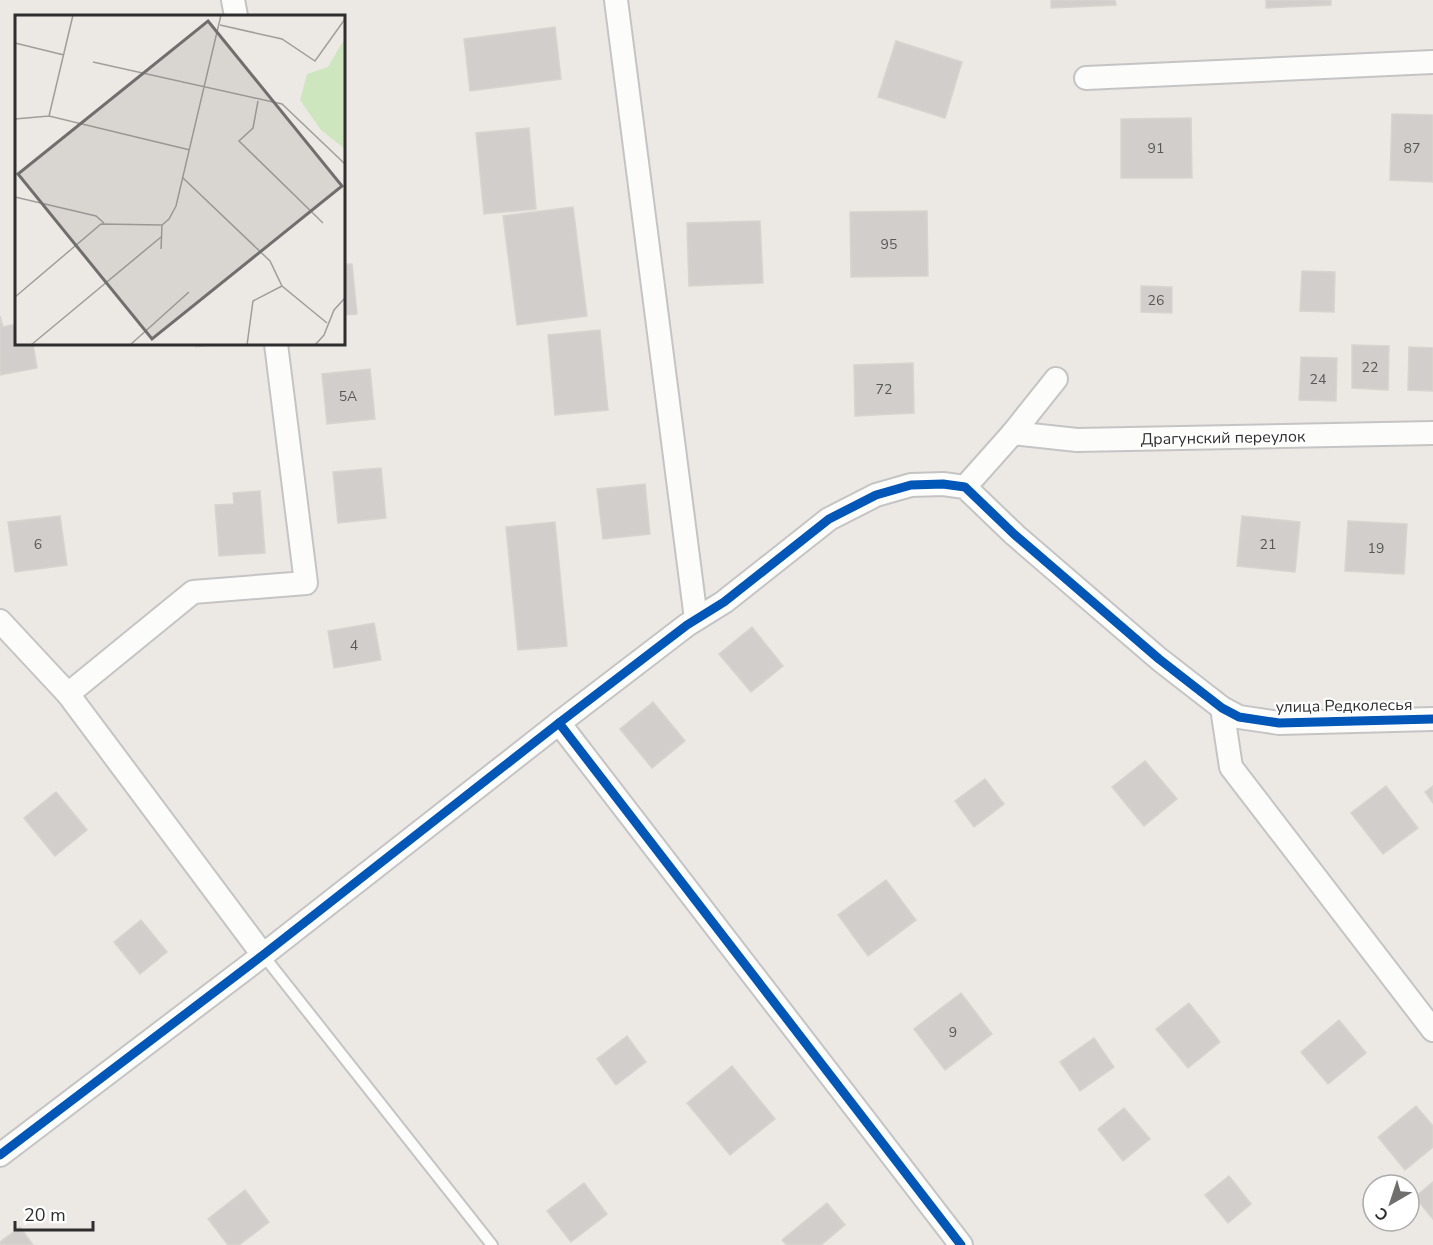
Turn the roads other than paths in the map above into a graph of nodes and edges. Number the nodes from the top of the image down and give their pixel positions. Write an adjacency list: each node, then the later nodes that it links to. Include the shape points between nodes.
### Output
1 (234, 0): 3 (street)
2 (616, 0): 11 (street)
3 (236, 15)
4 (1433, 62): 5 (street)
5 (1086, 78)
6 (276, 345): 13 (street, via 306,583 193,592)
7 (1056, 379): 8 (street)
8 (1013, 433): 9 (street, Драгунский переулок, via 1077,440); 10 (street)
9 (1433, 433)
10 (965, 487): 11 (street, via 911,485 876,495 829,519 724,602); 14 (street, улица Редколесья, via 1159,659)
11 (696, 619): 16 (street)
12 (0, 621): 13 (street)
13 (68, 694): 17 (street)
14 (1222, 708): 15 (street, улица Редколесья, via 1239,717 1279,723); 18 (street, via 1231,767)
15 (1433, 719)
16 (559, 723): 17 (street); 21 (street)
17 (263, 955): 19 (street); 20 (lane)
18 (1433, 1030)
19 (0, 1155)
20 (492, 1245)
21 (960, 1245)

